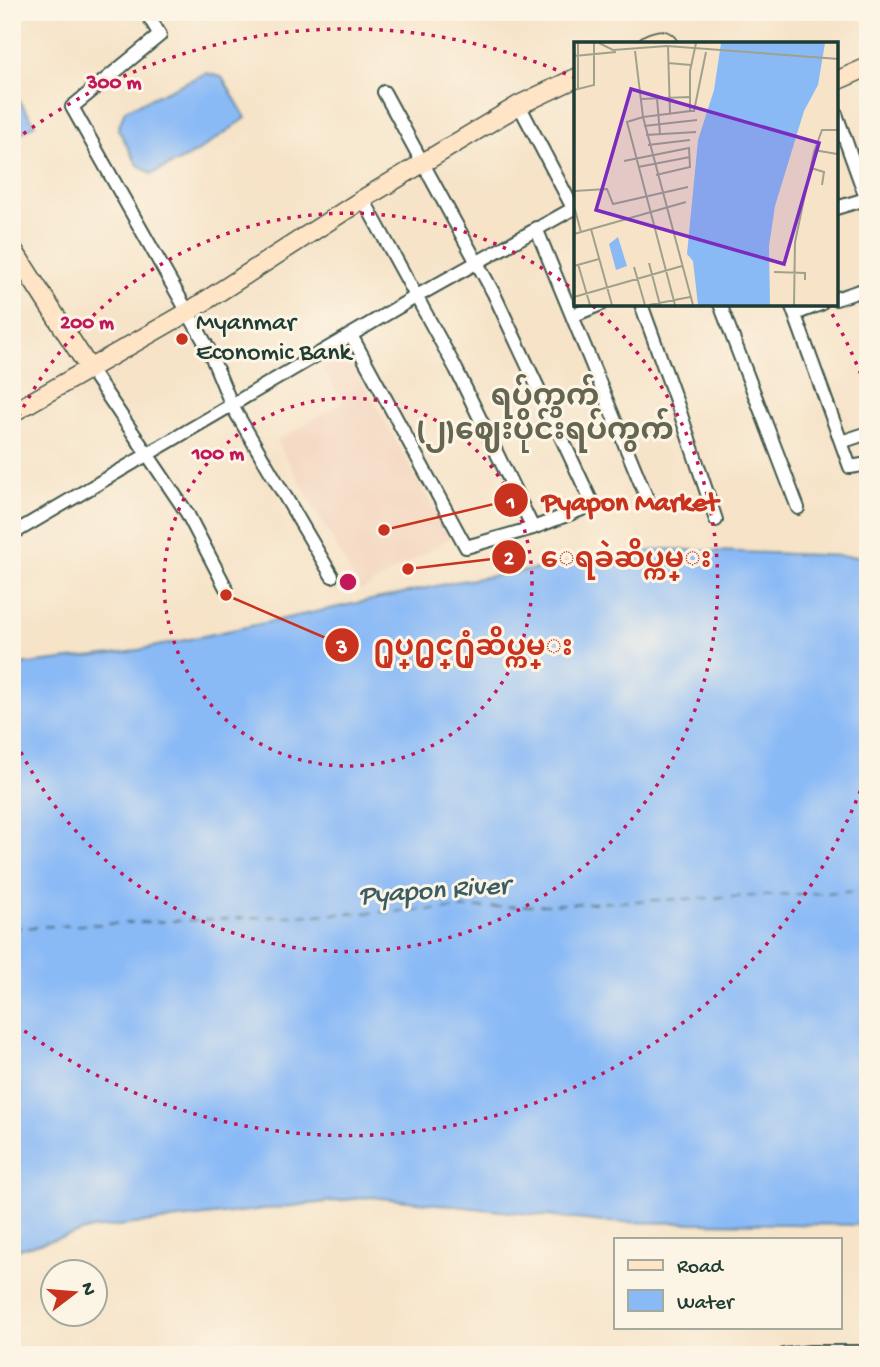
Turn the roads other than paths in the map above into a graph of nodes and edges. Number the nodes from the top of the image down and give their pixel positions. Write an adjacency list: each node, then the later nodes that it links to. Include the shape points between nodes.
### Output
1 (146, 12): 23 (street, via 160,34 72,107)
2 (868, 67): 4 (main road)
3 (574, 79): 6 (main road)
4 (838, 80)
5 (384, 92): 8 (street)
6 (519, 105): 8 (main road); 11 (street)
7 (838, 120): 10 (street)
8 (422, 163): 9 (main road); 15 (street)
9 (363, 199): 17 (street); 23 (main road)
10 (867, 201): 12 (street)
11 (574, 208): 13 (street)
12 (838, 208)
13 (536, 228): 15 (street); 24 (street)
14 (12, 248): 26 (main road)
15 (477, 262): 17 (street); 36 (street, via 593,505)
16 (868, 288): 18 (street)
17 (417, 296): 25 (street); 36 (street)
18 (838, 298)
19 (596, 306): 24 (street)
20 (642, 306): 35 (street)
21 (721, 306): 34 (street)
22 (793, 309): 30 (street)
23 (188, 312): 26 (main road); 27 (street)
24 (572, 316): 33 (street)
25 (351, 335): 27 (street); 36 (street, via 466,547)
26 (89, 368): 28 (main road); 31 (street)
27 (232, 406): 31 (street); 38 (street)
28 (12, 413)
29 (868, 433): 30 (street)
30 (841, 442): 32 (street, via 850,467)
31 (148, 454): 37 (street); 39 (street, via 187,513)
32 (868, 464)
33 (648, 501)
34 (799, 508)
35 (716, 520)
36 (533, 528)
37 (12, 534)
38 (332, 576)
39 (226, 588)
40 (868, 1352): 41 (street)
41 (820, 1353): 42 (street)
42 (784, 1355)

